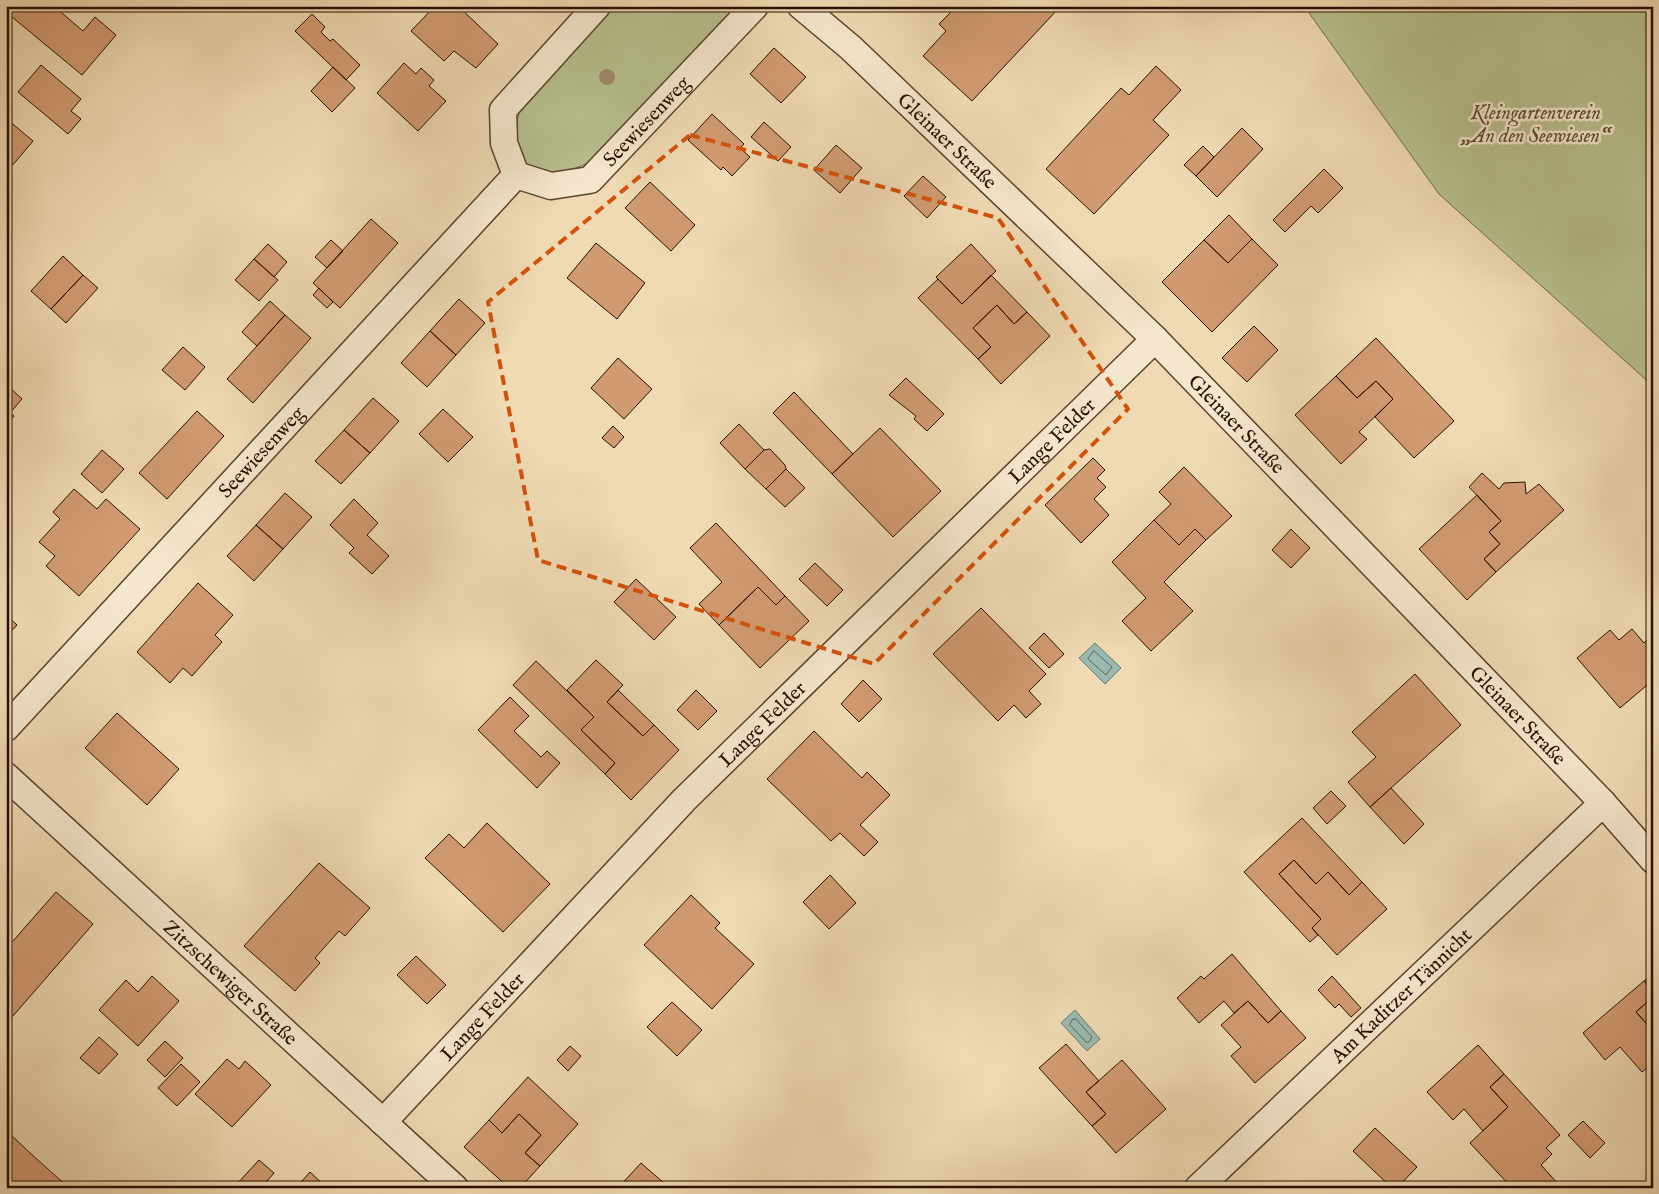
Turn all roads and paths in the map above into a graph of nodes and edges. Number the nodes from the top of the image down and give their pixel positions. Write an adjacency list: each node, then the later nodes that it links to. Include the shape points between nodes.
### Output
1 (597, 6): 4 (street, via 503,110 504,143)
2 (755, 6): 4 (street, Seewiesenweg, via 590,180 551,186)
3 (802, 6): 5 (street, Gleinaer Straße, via 851,48)
4 (516, 175): 6 (street, Seewiesenweg)
5 (1155, 340): 8 (street, Gleinaer Straße); 10 (street, Lange Felder, via 684,800)
6 (6, 728)
7 (6, 776): 10 (street, Zitzschewiger Straße)
8 (1603, 803): 9 (street, Gleinaer Straße); 12 (street, Am Kaditzer Tännicht)
9 (1653, 860)
10 (383, 1122): 11 (street, Zitzschewiger Straße)
11 (454, 1188)
12 (1198, 1188)

